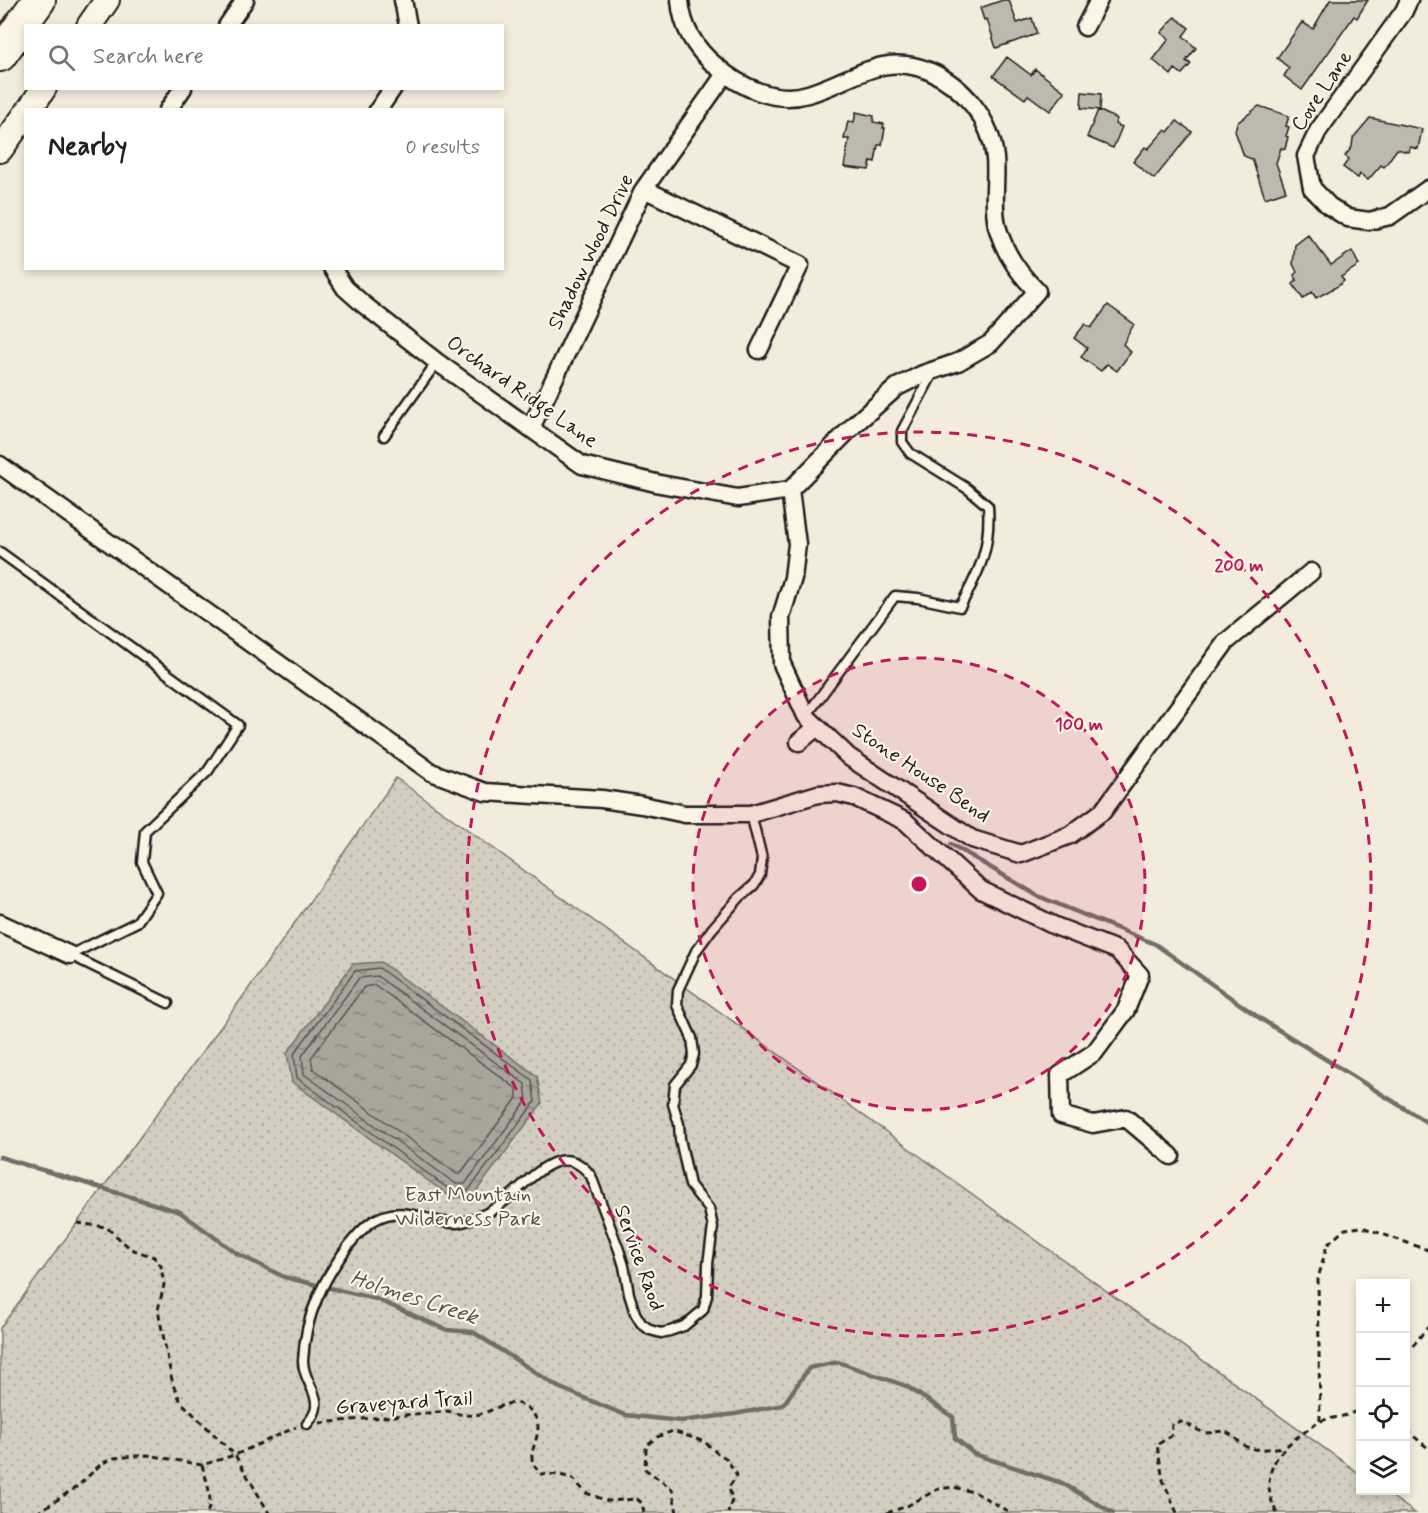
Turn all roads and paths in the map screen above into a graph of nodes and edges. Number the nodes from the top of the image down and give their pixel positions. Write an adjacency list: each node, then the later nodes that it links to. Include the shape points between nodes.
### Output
1 (39, 0): 12 (highway)
2 (107, 0): 8 (street)
3 (245, 0): 9 (street)
4 (403, 0): 10 (street)
5 (680, 0): 13 (street, via 683,19 694,43)
6 (1099, 0): 11 (street)
7 (1409, 0): 23 (street, Cove Lane, via 1318,131 1306,156 1312,188 1348,218 1369,221 1390,216)
8 (90, 24)
9 (228, 24)
10 (408, 24)
11 (1085, 27)
12 (0, 56)
13 (725, 74): 22 (street, Shadow Wood Drive); 27 (street, via 756,91 785,98 807,95 874,67 900,65 927,70 951,84 981,116 992,143 994,211 1001,239 1015,267 1036,291 991,343)
14 (43, 90): 17 (street)
15 (182, 90): 18 (street)
16 (392, 90): 19 (street)
17 (30, 108)
18 (169, 108)
19 (379, 108)
20 (24, 117): 21 (street)
21 (0, 150)
22 (644, 189): 25 (street, via 800,265); 28 (street, Shadow Wood Drive)
23 (1428, 189)
24 (333, 270): 26 (street, Orchard Ridge Lane, via 353,297)
25 (759, 350)
26 (437, 362): 28 (street, Orchard Ridge Lane); 29 (lane)
27 (935, 370): 31 (street, via 897,387); 34 (lane, via 902,431 902,442 910,453 988,506 989,529 980,571 960,607 895,596)
28 (531, 428): 31 (street, Orchard Ridge Lane, via 582,465 660,484 738,498)
29 (384, 436)
30 (0, 465): 36 (street, via 431,772 484,792 602,799 685,814)
31 (790, 490): 34 (street, Stone House Bend, via 796,544 793,578 781,616 782,664)
32 (0, 552): 38 (lane, via 238,724 208,771 145,831 142,862 157,893 136,922)
33 (1311, 572): 34 (street, Stone House Bend, via 1226,642 1103,811 1070,835 1021,854 972,839 849,757)
34 (812, 722): 35 (street)
35 (799, 742)
36 (751, 814): 40 (street, via 818,794 854,797 905,821 981,890 1054,926 1117,950 1140,975 1126,1010 1095,1052 1060,1075 1061,1115 1093,1124 1126,1118); 47 (lane, Service Raod, via 762,858 760,875 696,951 678,990 677,1005 692,1038 694,1054 691,1065 675,1085 673,1104 690,1185 712,1218 703,1310 670,1332 650,1330 641,1323 591,1176 575,1161 556,1161 501,1205 471,1219 460,1223 396,1213 371,1222 358,1234 317,1299 305,1340 303,1364 317,1405)
37 (0, 923): 38 (street)
38 (70, 956): 39 (lane)
39 (168, 1003)
40 (1171, 1156)
41 (77, 1223): 51 (path, via 106,1227 131,1249 154,1257 164,1285 158,1310 173,1385 181,1402)
42 (1428, 1250): 46 (path, via 1362,1227 1345,1229 1327,1245 1318,1279)
43 (1428, 1327): 44 (path)
44 (1410, 1349)
45 (1356, 1411): 46 (path)
46 (1320, 1421): 49 (path)
47 (307, 1424): 51 (path, Graveyard Trail, via 290,1428); 56 (path, Graveyard Trail, via 448,1411 480,1414 512,1403 525,1405 535,1414 538,1427 531,1456 533,1466 541,1474 572,1478 586,1493 608,1501 637,1499)
48 (1410, 1433): 50 (path)
49 (1284, 1447): 61 (path, via 1248,1448 1222,1431 1206,1433 1179,1420 1172,1424 1171,1436 1157,1445 1163,1480); 62 (path, via 1272,1466 1268,1483)
50 (1428, 1448)
51 (235, 1455): 52 (path, Graveyard Trail); 55 (path)
52 (202, 1465): 53 (path, via 148,1455 114,1458); 54 (path, via 210,1496)
53 (37, 1513)
54 (207, 1513)
55 (269, 1513)
56 (644, 1513)
57 (677, 1513): 58 (path, via 672,1489 645,1469 648,1444 673,1431 705,1442 726,1458 737,1475 729,1487 732,1500)
58 (728, 1513)
59 (887, 1513): 60 (path, via 938,1489 954,1488 976,1493)
60 (1012, 1513)
61 (1177, 1513)
62 (1276, 1513)

